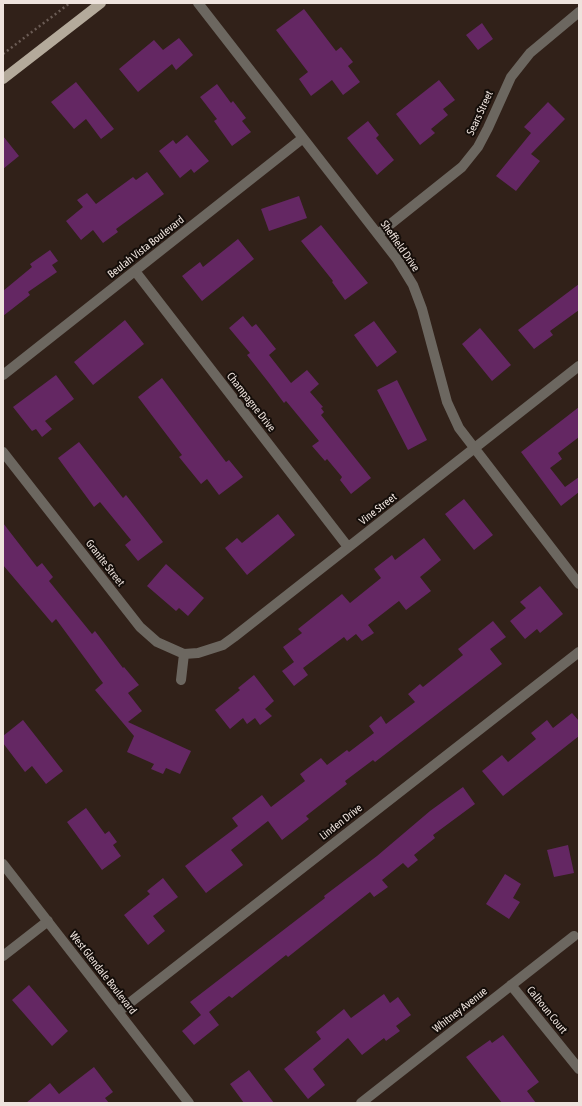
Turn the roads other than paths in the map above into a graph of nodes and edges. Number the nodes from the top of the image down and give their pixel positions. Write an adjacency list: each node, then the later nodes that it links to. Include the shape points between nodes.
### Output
1 (101, 3): 4 (main road)
2 (198, 3): 5 (street, Sheffield Drive)
3 (579, 12): 6 (street, Sears Street, via 530,53 511,77 478,147 462,167)
4 (3, 79)
5 (303, 138): 6 (street, Sheffield Drive); 7 (street, Beulah Vista Boulevard)
6 (378, 234): 10 (street, Sheffield Drive, via 413,285 447,402 459,428)
7 (135, 271): 9 (street, Beulah Vista Boulevard); 12 (street, Champagne Drive)
8 (579, 366): 10 (street, Vine Street)
9 (3, 375)
10 (474, 450): 12 (street, Vine Street); 13 (street, Sheffield Drive)
11 (3, 452): 15 (street, Granite Street, via 140,627 157,642)
12 (348, 547): 15 (street, Vine Street, via 223,645 198,653)
13 (579, 584)
14 (579, 652): 22 (street, Linden Drive)
15 (184, 654): 16 (street)
16 (181, 680)
17 (3, 864): 18 (street, West Glendale Boulevard)
18 (48, 921): 20 (street); 22 (street, West Glendale Boulevard)
19 (574, 936): 21 (street, Whitney Avenue)
20 (3, 956)
21 (511, 985): 23 (street, Calhoun Court); 25 (street, Whitney Avenue)
22 (118, 1012): 24 (street, West Glendale Boulevard)
23 (579, 1069)
24 (183, 1101)
25 (361, 1103)

